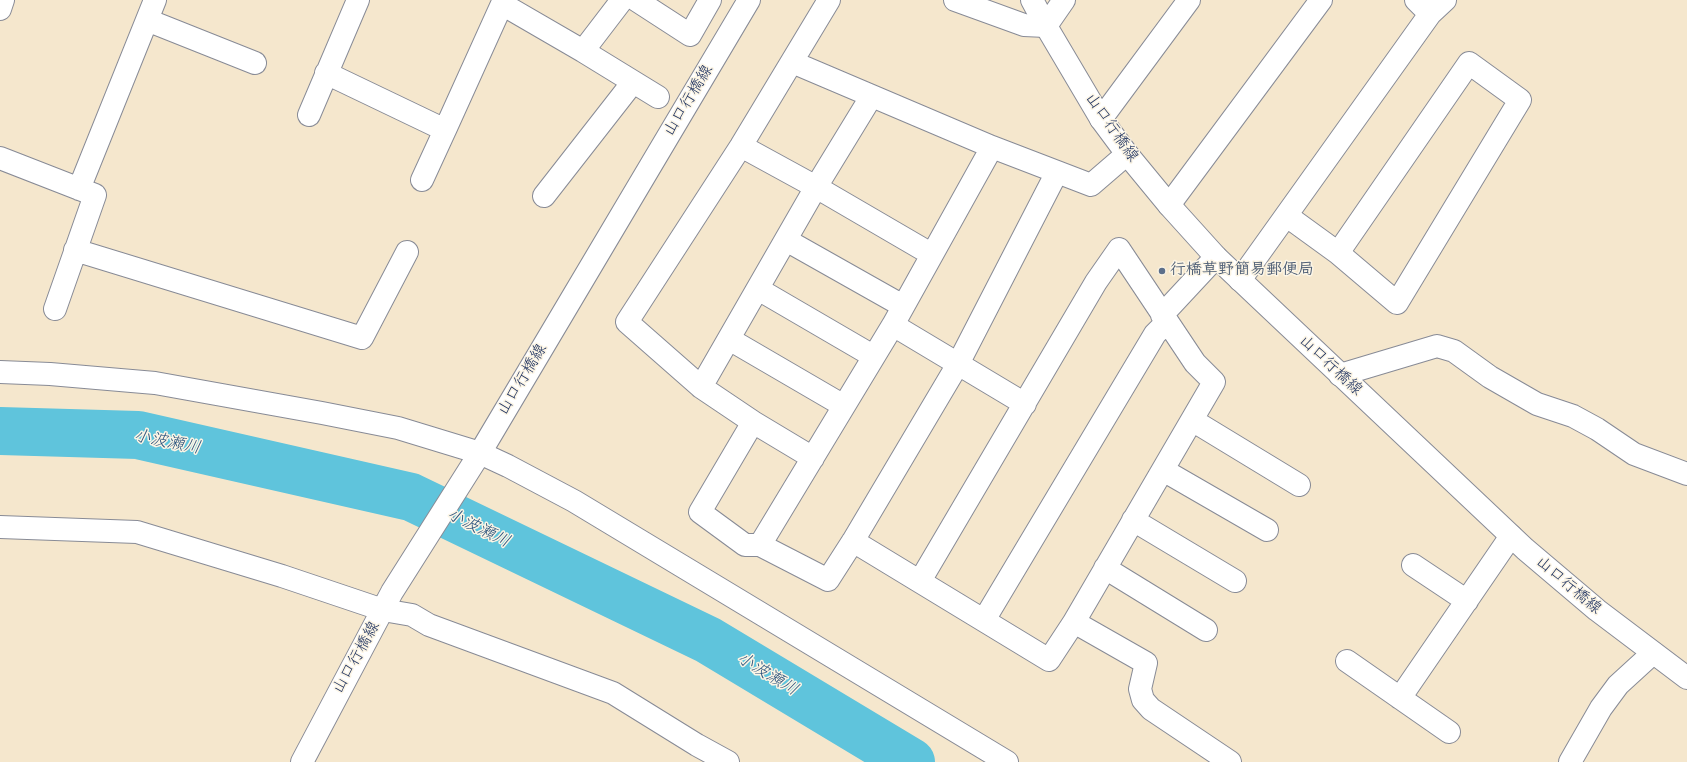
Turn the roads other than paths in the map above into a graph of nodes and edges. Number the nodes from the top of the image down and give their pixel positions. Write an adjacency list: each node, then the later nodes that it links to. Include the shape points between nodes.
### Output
1 (3, 0): 15 (street)
2 (155, 0): 16 (street)
3 (358, 0): 21 (street)
4 (622, 0): 18 (street)
5 (636, 0): 6 (street, via 690,35)
6 (710, 0)
7 (749, 0): 61 (street, 山口行橋線)
8 (829, 0): 19 (street)
9 (955, 0): 17 (street, via 1024,26)
10 (1032, 0): 17 (street, 山口行橋線)
11 (1064, 0): 17 (street)
12 (1189, 0): 26 (street)
13 (1321, 0): 37 (street)
14 (1431, 5): 38 (street)
15 (0, 9)
16 (146, 20): 20 (street); 35 (street)
17 (1046, 26): 26 (street, 山口行橋線)
18 (583, 51): 22 (street); 27 (street, via 502,4)
19 (792, 62): 24 (street); 28 (street)
20 (255, 63)
21 (326, 73): 25 (street); 27 (street)
22 (633, 82): 23 (street); 36 (street)
23 (658, 97)
24 (871, 97): 29 (street); 34 (street)
25 (309, 115)
26 (1101, 119): 30 (street, 山口行橋線)
27 (445, 130): 33 (street)
28 (741, 146): 34 (street); 56 (street, via 627,322)
29 (992, 147): 32 (street); 43 (street)
30 (1127, 154): 32 (street, via 1091,185); 37 (street, 山口行橋線)
31 (0, 158): 35 (street)
32 (1057, 172): 53 (street)
33 (422, 180)
34 (816, 187): 39 (street); 43 (street)
35 (79, 189): 40 (street, via 95,195)
36 (544, 196)
37 (1169, 205): 44 (street, 山口行橋線)
38 (1287, 216): 42 (street); 45 (street)
39 (786, 240): 46 (street); 47 (street)
40 (75, 250): 41 (street, via 362,338); 48 (street)
41 (407, 252)
42 (1338, 253): 42 (street, via 1469,63 1520,100 1397,303)
43 (932, 254): 47 (street)
44 (1216, 257): 45 (street, 山口行橋線); 49 (street)
45 (1240, 280): 55 (street, 山口行橋線)
46 (758, 289): 51 (street); 52 (street)
47 (903, 306): 50 (street)
48 (55, 309)
49 (1165, 319): 57 (street, via 1119,249 1096,282); 59 (street, via 1195,363 1214,382); 78 (street)
50 (893, 325): 52 (street); 53 (street)
51 (728, 339): 56 (street); 58 (street)
52 (873, 356): 58 (street)
53 (958, 364): 57 (street); 70 (street)
54 (0, 372): 61 (street, via 155,383 398,428)
55 (1340, 375): 64 (street, via 1437,346 1454,350 1490,377 1537,404 1573,416 1634,454); 69 (street, 山口行橋線)
56 (700, 387): 60 (street)
57 (1025, 404): 75 (street)
58 (844, 406): 62 (street)
59 (1192, 420): 63 (street); 65 (street)
60 (753, 422): 62 (street); 71 (street, via 700,512 745,545)
61 (480, 453): 76 (street, 山口行橋線); 88 (street, via 574,501)
62 (812, 458): 71 (street)
63 (1163, 470): 66 (street); 68 (street)
64 (1687, 474)
65 (1299, 485)
66 (1134, 520): 73 (street); 74 (street)
67 (0, 527): 76 (street, via 137,532 282,576)
68 (1267, 530)
69 (1511, 536): 77 (street); 81 (street, 山口行橋線, via 1596,610)
70 (853, 541): 71 (street, via 828,580); 75 (street)
71 (760, 545)
72 (1413, 565): 77 (street)
73 (1105, 568): 79 (street); 80 (street)
74 (1235, 581)
75 (920, 582): 78 (street)
76 (387, 601): 86 (street, 山口行橋線); 87 (street, via 429,625 613,693)
77 (1467, 602): 84 (street)
78 (984, 620): 79 (street, via 1049,660)
79 (1074, 622): 89 (street, via 1146,663 1140,690 1147,705)
80 (1206, 630)
81 (1653, 654): 83 (street, 山口行橋線); 90 (street, via 1618,685 1601,708)
82 (1347, 661): 84 (street)
83 (1687, 678)
84 (1400, 698): 85 (street)
85 (1449, 732)
86 (302, 762)
87 (728, 762)
88 (1007, 762)
89 (1230, 762)
90 (1570, 762)

